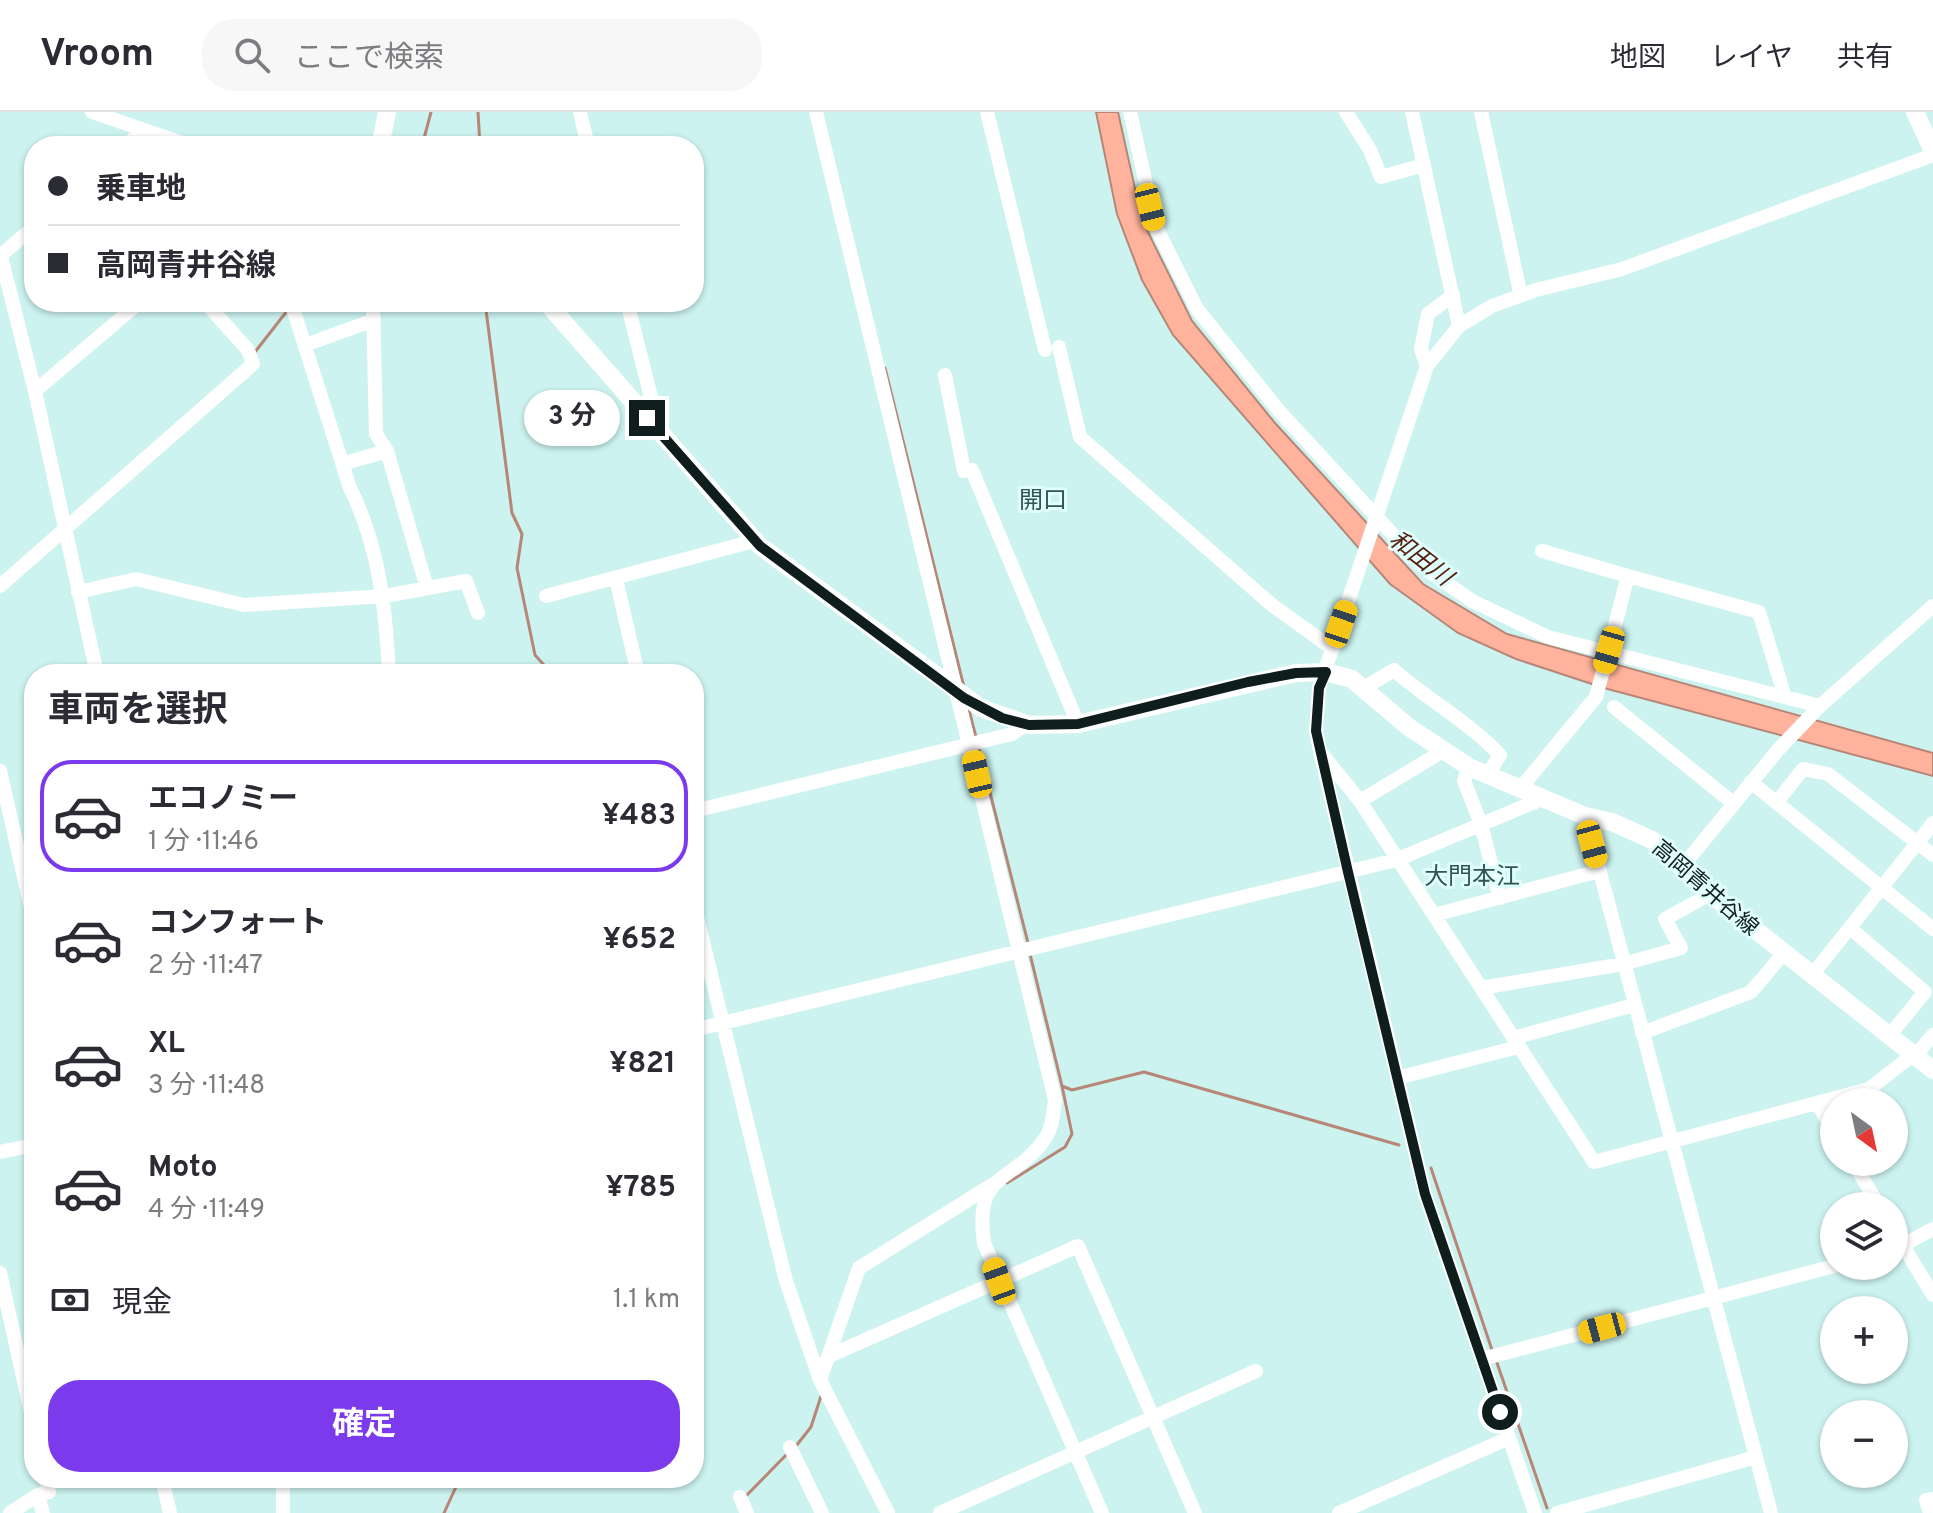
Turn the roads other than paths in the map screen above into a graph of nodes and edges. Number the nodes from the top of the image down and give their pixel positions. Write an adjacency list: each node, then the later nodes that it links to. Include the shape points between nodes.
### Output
1 (92, 112): 11 (street)
2 (387, 112): 14 (main road)
3 (580, 112): 15 (street)
4 (816, 112): 57 (street)
5 (987, 112): 50 (street, via 1080,437 1272,605)
6 (1130, 112): 37 (street, via 1155,225 1197,309 1280,412)
7 (1346, 112): 17 (street, via 1381,177)
8 (1412, 112): 17 (street)
9 (1481, 112): 20 (street)
10 (1915, 112): 16 (main road)
11 (142, 131): 12 (street); 13 (street)
12 (137, 136)
13 (158, 136)
14 (382, 136)
15 (586, 136)
16 (1933, 153): 29 (street, via 1622,269 1492,306)
17 (1424, 165): 21 (street)
18 (24, 235): 19 (street)
19 (0, 254): 33 (street)
20 (1520, 292)
21 (1453, 295): 29 (street); 31 (street, via 1428,314 1421,349)
22 (128, 312): 33 (street)
23 (214, 312): 38 (street, via 248,350 253,364)
24 (294, 312): 30 (street)
25 (374, 312): 28 (street)
26 (555, 312): 34 (main road, 高岡青井谷線)
27 (630, 312): 34 (street, via 653,405)
28 (374, 320): 30 (street); 35 (street, via 376,434)
29 (1459, 326): 31 (street)
30 (305, 345): 36 (street)
31 (1427, 366): 37 (street)
32 (945, 375): 62 (street, via 964,471 972,470)
33 (35, 391): 38 (street)
34 (647, 418): 39 (main road, 高岡青井谷線)
35 (387, 451): 36 (street); 44 (street)
36 (345, 463): 46 (street)
37 (1377, 517): 50 (street); 51 (street, via 1422,566 1472,601 1548,637)
38 (64, 529): 43 (street); 45 (street)
39 (754, 541): 42 (street); 57 (main road, 高岡青井谷線)
40 (1542, 551): 41 (street)
41 (1628, 576): 51 (street); 58 (street, via 1759,612)
42 (616, 579): 47 (street); 54 (street)
43 (0, 586)
44 (427, 588): 46 (street); 49 (street, via 466,581)
45 (78, 592): 46 (street, via 136,579 244,605); 52 (street)
46 (385, 596): 53 (street)
47 (546, 596)
48 (1933, 606): 59 (street)
49 (478, 613)
50 (1333, 649): 55 (street)
51 (1609, 650): 58 (street); 70 (street, via 1596,697)
52 (95, 664)
53 (388, 664)
54 (636, 664)
55 (1326, 672): 56 (main road, 高岡青井谷線); 62 (main road, 高岡青井谷線, via 1248,682); 64 (street, via 1317,709)
56 (1364, 688): 65 (main road, 高岡青井谷線); 68 (street, via 1394,670 1500,755)
57 (959, 693): 61 (main road, 高岡青井谷線, via 981,708); 63 (street)
58 (1785, 697): 59 (street)
59 (1820, 706): 69 (street)
60 (1614, 707): 74 (street)
61 (1026, 724): 62 (main road, 高岡青井谷線); 63 (street, via 1012,734)
62 (1078, 724)
63 (970, 744): 75 (street); 93 (street)
64 (1320, 751): 72 (street); 84 (street)
65 (1443, 751): 66 (main road, 高岡青井谷線); 72 (street)
66 (1469, 767): 68 (main road, 高岡青井谷線); 78 (street, via 1464,781)
67 (0, 771): 85 (street)
68 (1487, 776): 70 (main road, 高岡青井谷線)
69 (1751, 782): 73 (street); 74 (street)
70 (1519, 790): 71 (main road, 高岡青井谷線)
71 (1542, 799): 76 (main road, 高岡青井谷線); 78 (street)
72 (1360, 801): 81 (street)
73 (1777, 802): 79 (street, via 1803,769 1828,774); 86 (street)
74 (1733, 803): 82 (street)
75 (704, 809)
76 (1585, 816): 82 (main road, 高岡青井谷線, via 1633,829); 83 (street)
77 (1933, 823): 79 (street)
78 (1481, 824): 81 (street); 88 (street)
79 (1918, 843): 80 (street); 86 (street)
80 (1933, 855)
81 (1396, 860): 84 (street); 89 (street)
82 (1682, 867): 87 (main road, 高岡青井谷線)
83 (1599, 871): 88 (street); 95 (street)
84 (1348, 872): 93 (street); 108 (street)
85 (24, 877)
86 (1883, 889): 90 (street); 91 (street)
87 (1710, 894): 94 (main road, 高岡青井谷線); 95 (street, via 1665,919 1681,948)
88 (1500, 898): 89 (street)
89 (1434, 915): 97 (street)
90 (1850, 928): 96 (street); 98 (street)
91 (1933, 929)
92 (704, 944): 100 (street)
93 (1019, 951): 100 (street); 114 (street, via 1054,1111 1047,1136)
94 (1784, 953): 96 (main road, 高岡青井谷線); 102 (street, via 1751,992)
95 (1623, 964): 97 (street); 99 (street)
96 (1812, 975): 104 (main road, 高岡青井谷線)
97 (1481, 988): 105 (street)
98 (1929, 989): 104 (street)
99 (1634, 1005): 102 (street); 105 (street)
100 (724, 1023): 101 (street); 126 (street, via 786,1281)
101 (704, 1028)
102 (1642, 1033): 111 (street)
103 (1933, 1035): 106 (street)
104 (1889, 1036): 106 (main road, 高岡青井谷線)
105 (1516, 1042): 108 (street); 111 (street, via 1594,1162)
106 (1915, 1055): 107 (main road, 高岡青井谷線); 109 (street, via 1872,1088)
107 (1933, 1070)
108 (1397, 1078): 124 (street, via 1425,1194)
109 (1817, 1103): 110 (street); 111 (street)
110 (1820, 1108)
111 (1671, 1142): 122 (street)
112 (24, 1147): 113 (street)
113 (0, 1152)
114 (993, 1184): 120 (street, via 981,1223); 123 (street, via 859,1268)
115 (1933, 1229): 116 (street)
116 (1908, 1243)
117 (1908, 1260): 121 (street)
118 (1820, 1270): 122 (street)
119 (0, 1273): 127 (street)
120 (999, 1281): 123 (street); 128 (street, via 1078,1246); 131 (street)
121 (1933, 1295)
122 (1715, 1298): 124 (street); 132 (street)
123 (829, 1356): 126 (street)
124 (1482, 1359): 129 (street)
125 (1256, 1371): 128 (street)
126 (820, 1380): 145 (street)
127 (24, 1381)
128 (1154, 1419): 131 (street); 148 (street)
129 (1509, 1438): 149 (street); 150 (street)
130 (790, 1447): 144 (street)
131 (1075, 1453): 146 (street); 147 (street)
132 (1756, 1457): 151 (street); 152 (street)
133 (48, 1488): 136 (street)
134 (164, 1488): 141 (street)
135 (283, 1488): 142 (street)
136 (38, 1495): 139 (street); 140 (street)
137 (740, 1497): 143 (street)
138 (1933, 1499): 153 (street, via 1926,1500)
139 (10, 1513)
140 (43, 1513)
141 (170, 1513)
142 (283, 1513)
143 (747, 1513)
144 (822, 1513)
145 (888, 1513)
146 (940, 1513)
147 (1102, 1513)
148 (1195, 1513)
149 (1339, 1513)
150 (1535, 1513)
151 (1557, 1513)
152 (1771, 1513)
153 (1930, 1513)

